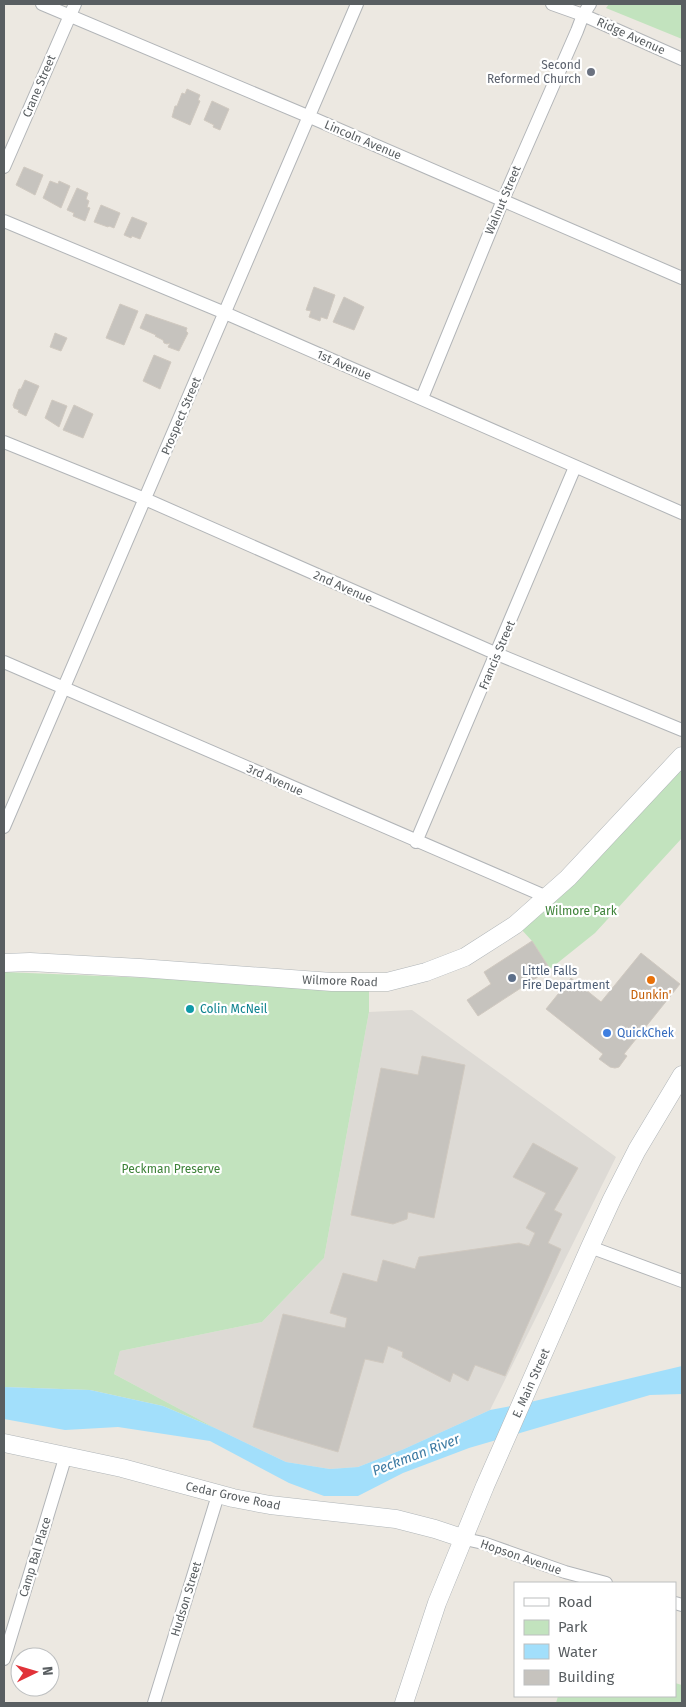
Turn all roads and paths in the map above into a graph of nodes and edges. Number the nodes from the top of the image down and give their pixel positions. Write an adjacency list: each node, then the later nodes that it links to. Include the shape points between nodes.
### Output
1 (42, 4): 4 (street, Lincoln Avenue)
2 (357, 4): 7 (street, Prospect Street)
3 (552, 4): 5 (street, Ridge Avenue)
4 (72, 9): 7 (street, Lincoln Avenue); 8 (street, Crane Street)
5 (586, 9): 6 (street, Ridge Avenue); 9 (street, Walnut Street)
6 (682, 59)
7 (310, 116): 9 (street, Lincoln Avenue); 12 (street, Prospect Street)
8 (4, 168)
9 (503, 200): 11 (street, Lincoln Avenue); 13 (street, Walnut Street)
10 (4, 221): 12 (street, 1st Avenue)
11 (682, 278)
12 (224, 313): 13 (street, 1st Avenue); 16 (street, Prospect Street)
13 (422, 398): 15 (street, 1st Avenue)
14 (4, 442): 16 (street, 2nd Avenue)
15 (576, 467): 17 (street, 1st Avenue); 18 (street, Francis Street)
16 (145, 499): 18 (street, 2nd Avenue); 20 (street, Prospect Street)
17 (681, 509)
18 (497, 654): 21 (street, 2nd Avenue); 24 (street, Francis Street)
19 (4, 662): 20 (street, 3rd Avenue)
20 (64, 687): 23 (street, Prospect Street); 24 (street, 3rd Avenue)
21 (682, 730)
22 (682, 756): 25 (street, Wilmore Road)
23 (4, 827)
24 (416, 842): 25 (street, 3rd Avenue)
25 (548, 897): 26 (street, Wilmore Road, via 515,925 464,957 426,972 387,982 332,982 140,968)
26 (4, 963)
27 (682, 1075): 28 (street, E. Main Street, via 634,1157)
28 (590, 1247): 29 (street); 33 (street, E. Main Street)
29 (682, 1281)
30 (4, 1442): 31 (street, Cedar Grove Road)
31 (66, 1455): 32 (street, Cedar Grove Road); 35 (street, Camp Bal Place)
32 (218, 1495): 33 (street, Cedar Grove Road, via 270,1505 396,1519); 36 (street, Hudson Street)
33 (464, 1539): 34 (street, Hopson Avenue); 37 (street, E. Main Street, via 437,1602)
34 (602, 1582)
35 (4, 1659)
36 (154, 1703)
37 (404, 1703)

